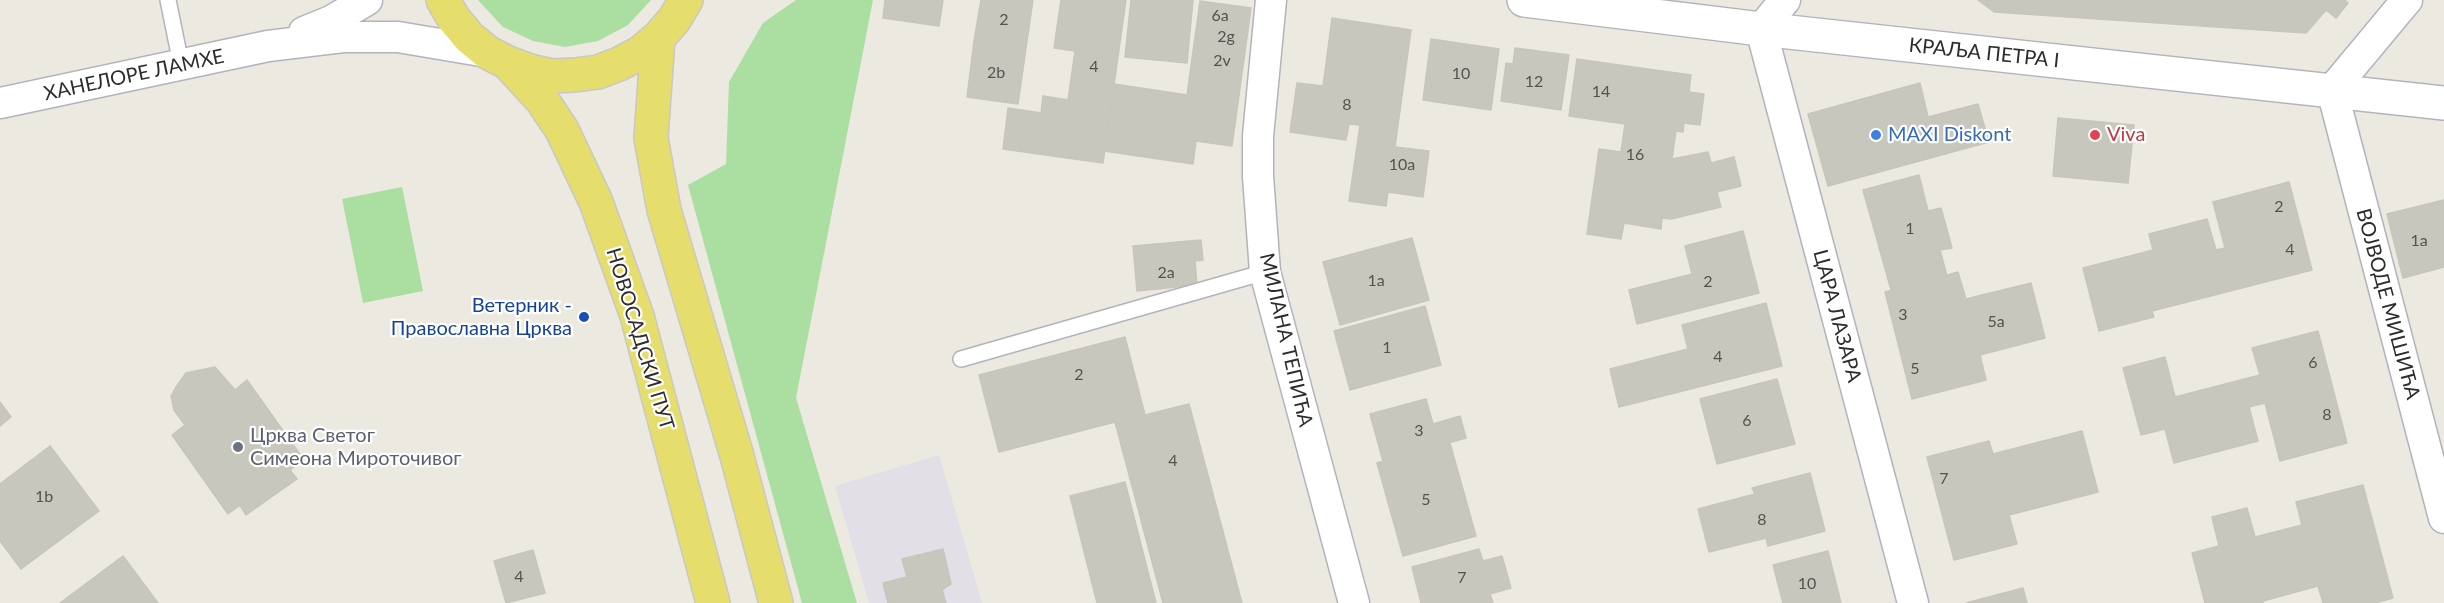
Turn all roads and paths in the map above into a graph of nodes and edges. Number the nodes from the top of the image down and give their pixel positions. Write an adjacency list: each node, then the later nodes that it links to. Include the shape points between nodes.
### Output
1 (168, 0): 13 (lane)
2 (367, 0): 11 (street, ХАНЕЛОРЕ ЛАМХЕ, via 331,21)
3 (443, 0): 12 (main road, НОВОСАДСКИ ПУТ, via 469,37)
4 (705, 0): 9 (street)
5 (1271, 0): 17 (street, МИЛАНА ТЕПИЋА, via 1258,136)
6 (1524, 0): 10 (street, КРАЉА ПЕТРА I)
7 (1785, 0): 10 (street)
8 (2408, 0): 14 (street)
9 (672, 19): 12 (main road, via 640,53 598,72 552,76); 21 (main road, via 651,138 663,210 737,456)
10 (1761, 29): 14 (street, КРАЉА ПЕТРА I); 23 (street, ЦАРА ЛАЗАРА)
11 (268, 46): 12 (street, ХАНЕЛОРЕ ЛАМХЕ, via 343,37 398,37); 13 (street, ХАНЕЛОРЕ ЛАМХЕ)
12 (497, 58): 20 (main road, НОВОСАДСКИ ПУТ, via 542,100 562,130 596,202 637,316)
13 (181, 64): 15 (street, ХАНЕЛОРЕ ЛАМХЕ)
14 (2332, 90): 16 (street, КРАЉА ПЕТРА I); 19 (street, ВОЈВОДЕ МИШИЋА)
15 (0, 103)
16 (2444, 104)
17 (1265, 272): 18 (lane); 22 (street, МИЛАНА ТЕПИЋА)
18 (961, 359)
19 (2444, 518)
20 (713, 603)
21 (776, 603)
22 (1354, 603)
23 (1913, 603)

